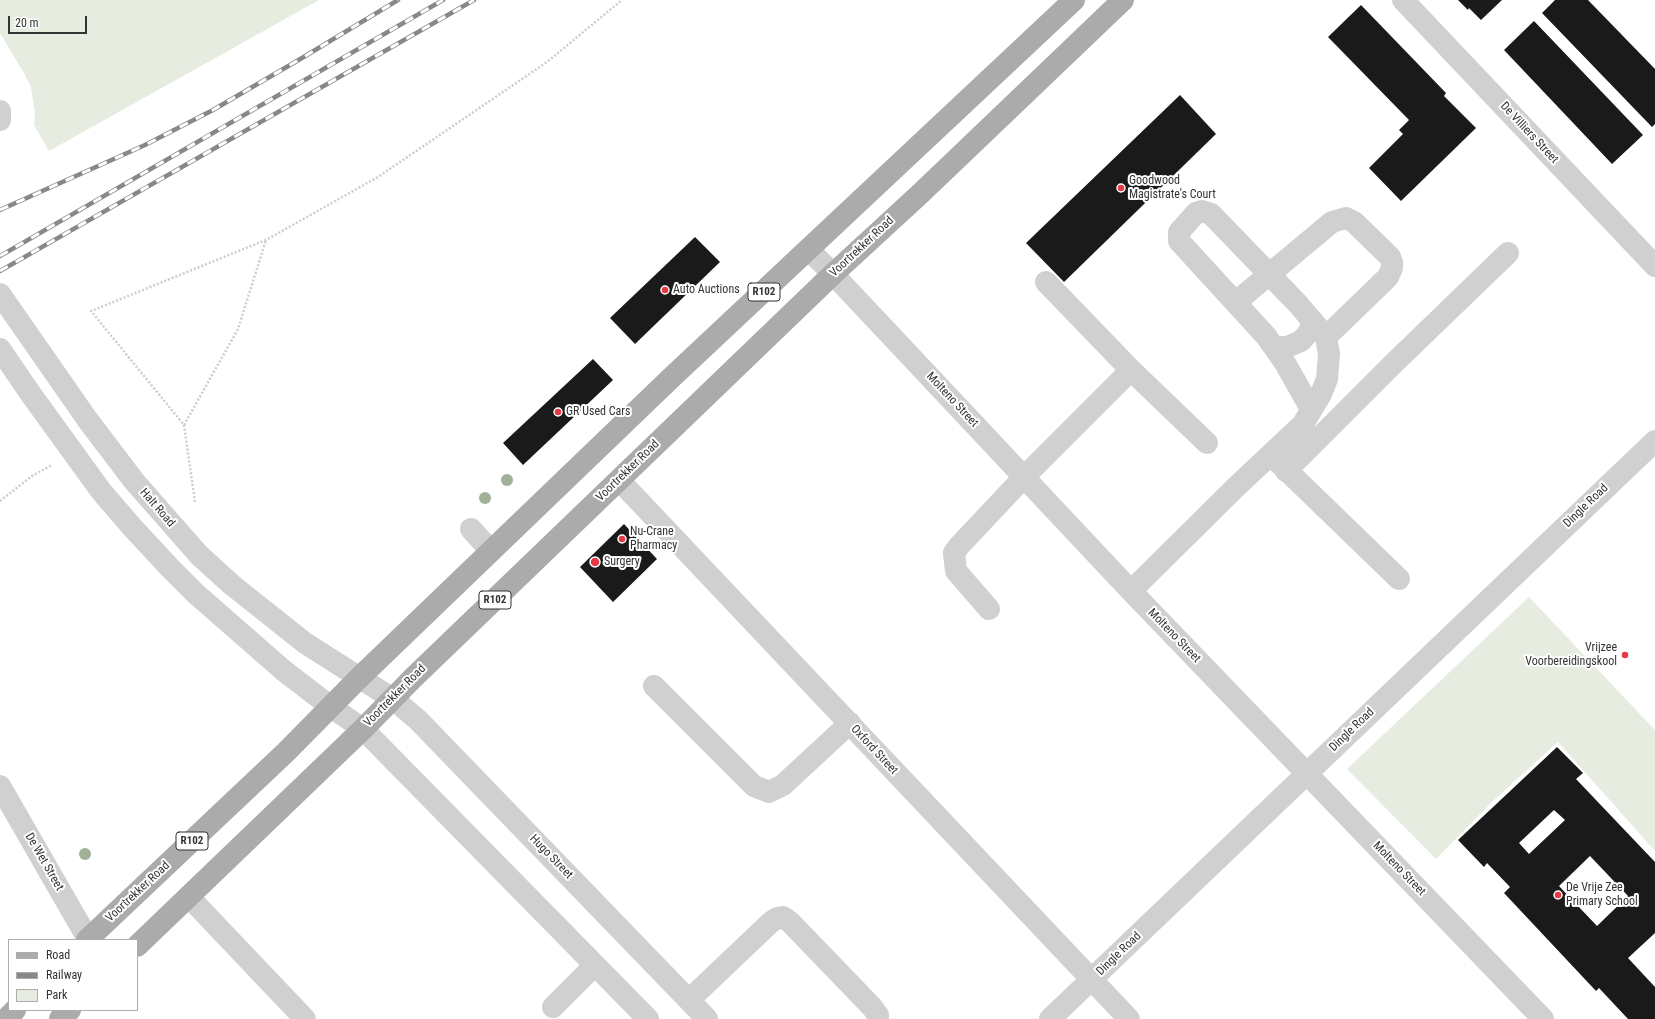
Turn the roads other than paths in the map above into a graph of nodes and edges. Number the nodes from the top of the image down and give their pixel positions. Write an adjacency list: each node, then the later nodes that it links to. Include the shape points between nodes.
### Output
1 (1074, 0): 6 (main road, Voortrekker Road / R102)
2 (1123, 0): 7 (main road, Voortrekker Road / R102)
3 (1403, 0): 10 (street, De Villiers Street)
4 (0, 111): 5 (street)
5 (0, 120)
6 (897, 168): 7 (main road); 8 (main road, Voortrekker Road / R102)
7 (920, 194): 11 (main road, Voortrekker Road / R102)
8 (809, 250): 11 (street, Molteno Street); 29 (main road, Voortrekker Road / R102)
9 (1508, 253): 25 (street)
10 (1655, 266)
11 (833, 274): 26 (street, Molteno Street); 27 (main road, Voortrekker Road / R102)
12 (1270, 274): 15 (street); 15 (street, via 1211,214 1202,211 1193,215 1179,232 1179,241); 16 (street); 17 (street, via 1332,222 1346,218 1354,222 1390,257 1392,268 1388,277)
13 (1046, 282): 20 (street)
14 (0, 294): 33 (street, Halt Road, via 87,419 134,481 199,555 232,585 306,643)
15 (1236, 302): 18 (street)
16 (1312, 320): 17 (street); 18 (street, via 1310,331 1301,341 1288,347)
17 (1326, 337): 21 (street, via 1329,354 1327,379)
18 (1275, 347): 21 (street)
19 (0, 350): 36 (street, via 101,491 119,512 195,593 282,670)
20 (1131, 370): 23 (street); 26 (street)
21 (1311, 409): 24 (street, via 1303,424)
22 (1655, 441): 39 (street, Dingle Road)
23 (1207, 443)
24 (1271, 455): 25 (street); 31 (street)
25 (1286, 471): 30 (street)
26 (1024, 477): 31 (street, Molteno Street); 32 (street, via 954,553 956,571)
27 (619, 480): 35 (main road, Voortrekker Road / R102); 37 (street, Oxford Street)
28 (471, 529): 29 (street)
29 (491, 551): 33 (main road, Voortrekker Road / R102)
30 (1399, 579)
31 (1131, 591): 39 (street, Molteno Street)
32 (989, 609)
33 (360, 677): 35 (street, Halt Road); 36 (main road, Voortrekker Road / R102)
34 (654, 686): 37 (street, via 754,786 769,792 783,785)
35 (393, 699): 38 (main road, Voortrekker Road / R102); 46 (street, Hugo Street, via 418,720)
36 (331, 707): 38 (street); 42 (main road, Voortrekker Road / R102)
37 (850, 724): 45 (street, Oxford Street)
38 (363, 729): 41 (main road, Voortrekker Road / R102); 44 (street)
39 (1306, 774): 45 (street, Dingle Road); 58 (street, Molteno Street)
40 (0, 786): 42 (street, De Wet Street)
41 (189, 897): 43 (main road, Voortrekker Road / R102); 52 (street)
42 (88, 939)
43 (138, 945)
44 (595, 965): 47 (street); 53 (street)
45 (1092, 980): 56 (street, Dingle Road); 57 (street, Oxford Street)
46 (689, 1000): 54 (street, Hugo Street); 55 (street, via 770,923 783,917 872,1007)
47 (553, 1007)
48 (14, 1011): 50 (main road)
49 (69, 1011): 51 (main road)
50 (6, 1019)
51 (60, 1019)
52 (305, 1019)
53 (648, 1019)
54 (707, 1019)
55 (878, 1019)
56 (1050, 1019)
57 (1129, 1019)
58 (1543, 1019)

